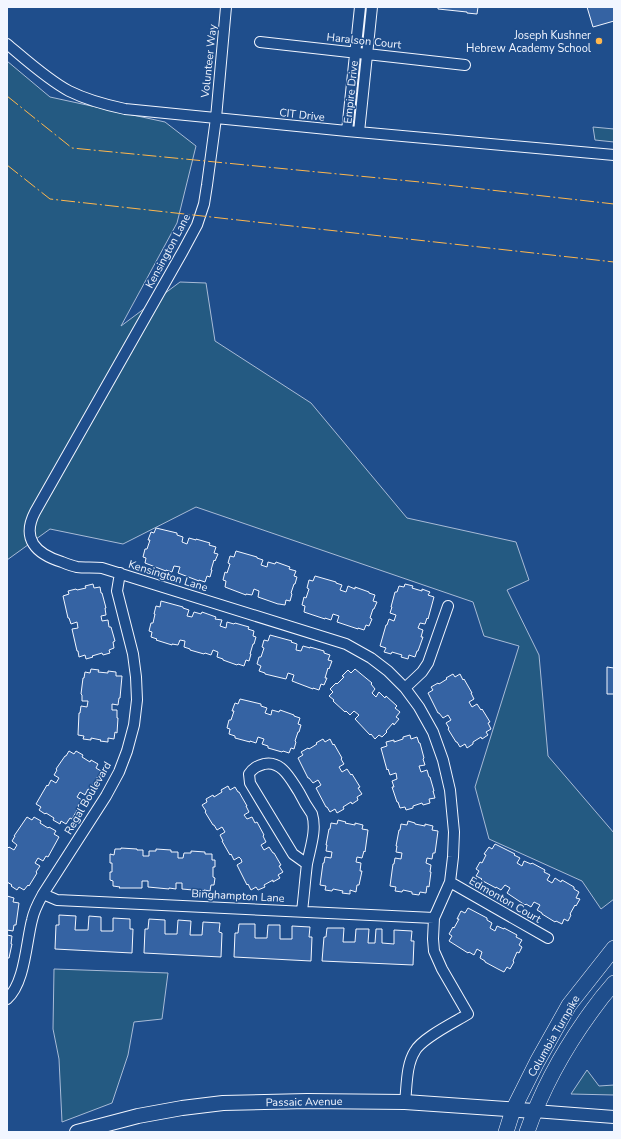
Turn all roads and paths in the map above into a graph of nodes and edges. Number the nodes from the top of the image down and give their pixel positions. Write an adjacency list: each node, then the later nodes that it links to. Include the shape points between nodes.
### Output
1 (226, 7): 9 (street, Volunteer Way)
2 (360, 7): 6 (street, Empire Drive)
3 (372, 7): 7 (street, Empire Drive)
4 (260, 42): 6 (street, Haralson Court)
5 (7, 44): 9 (street, CIT Drive, via 45,75 68,90 95,102 125,109)
6 (355, 52): 7 (street, Haralson Court); 10 (street, Empire Drive)
7 (367, 54): 8 (street, Haralson Court); 11 (street, Empire Drive)
8 (465, 65)
9 (216, 118): 10 (street, CIT Drive); 13 (street, Kensington Lane, via 204,204 197,225 31,520 29,528 36,548 52,560 75,567 102,568)
10 (347, 131): 11 (street, CIT Drive)
11 (359, 132): 12 (street, CIT Drive)
12 (614, 155)
13 (120, 573): 15 (street, Kensington Lane, via 346,644 371,658); 18 (street, Regal Boulevard, via 117,591 133,654 136,677 134,725 116,778)
14 (448, 606): 15 (street, via 428,663)
15 (405, 688): 17 (street, Kensington Lane, via 433,732 444,760 454,832)
16 (307, 864): 16 (street, via 314,829 312,814 283,769 267,764 253,768 249,774 250,783 293,854); 19 (street)
17 (450, 882): 20 (street, Kensington Lane); 21 (street, Edmonton Court)
18 (43, 894): 19 (street, Binghampton Lane, via 57,900); 24 (street, Regal Boulevard, via 35,908 20,980)
19 (302, 911): 20 (street, Binghampton Lane)
20 (434, 918): 25 (street, Kensington Lane, via 434,951 468,1014 428,1038 415,1050 410,1064)
21 (548, 938)
22 (614, 948): 26 (main road, Columbia Turnpike, via 569,1005)
23 (614, 983): 27 (main road, Columbia Turnpike, via 576,1032 551,1074)
24 (7, 998)
25 (405, 1102): 26 (main road, Passaic Avenue); 29 (main road, Passaic Avenue, via 223,1103 138,1116)
26 (513, 1110): 27 (main road, Passaic Avenue); 30 (main road, Columbia Turnpike)
27 (534, 1111): 28 (street); 31 (main road, Columbia Turnpike)
28 (614, 1117)
29 (77, 1132)
30 (506, 1132)
31 (526, 1132)

